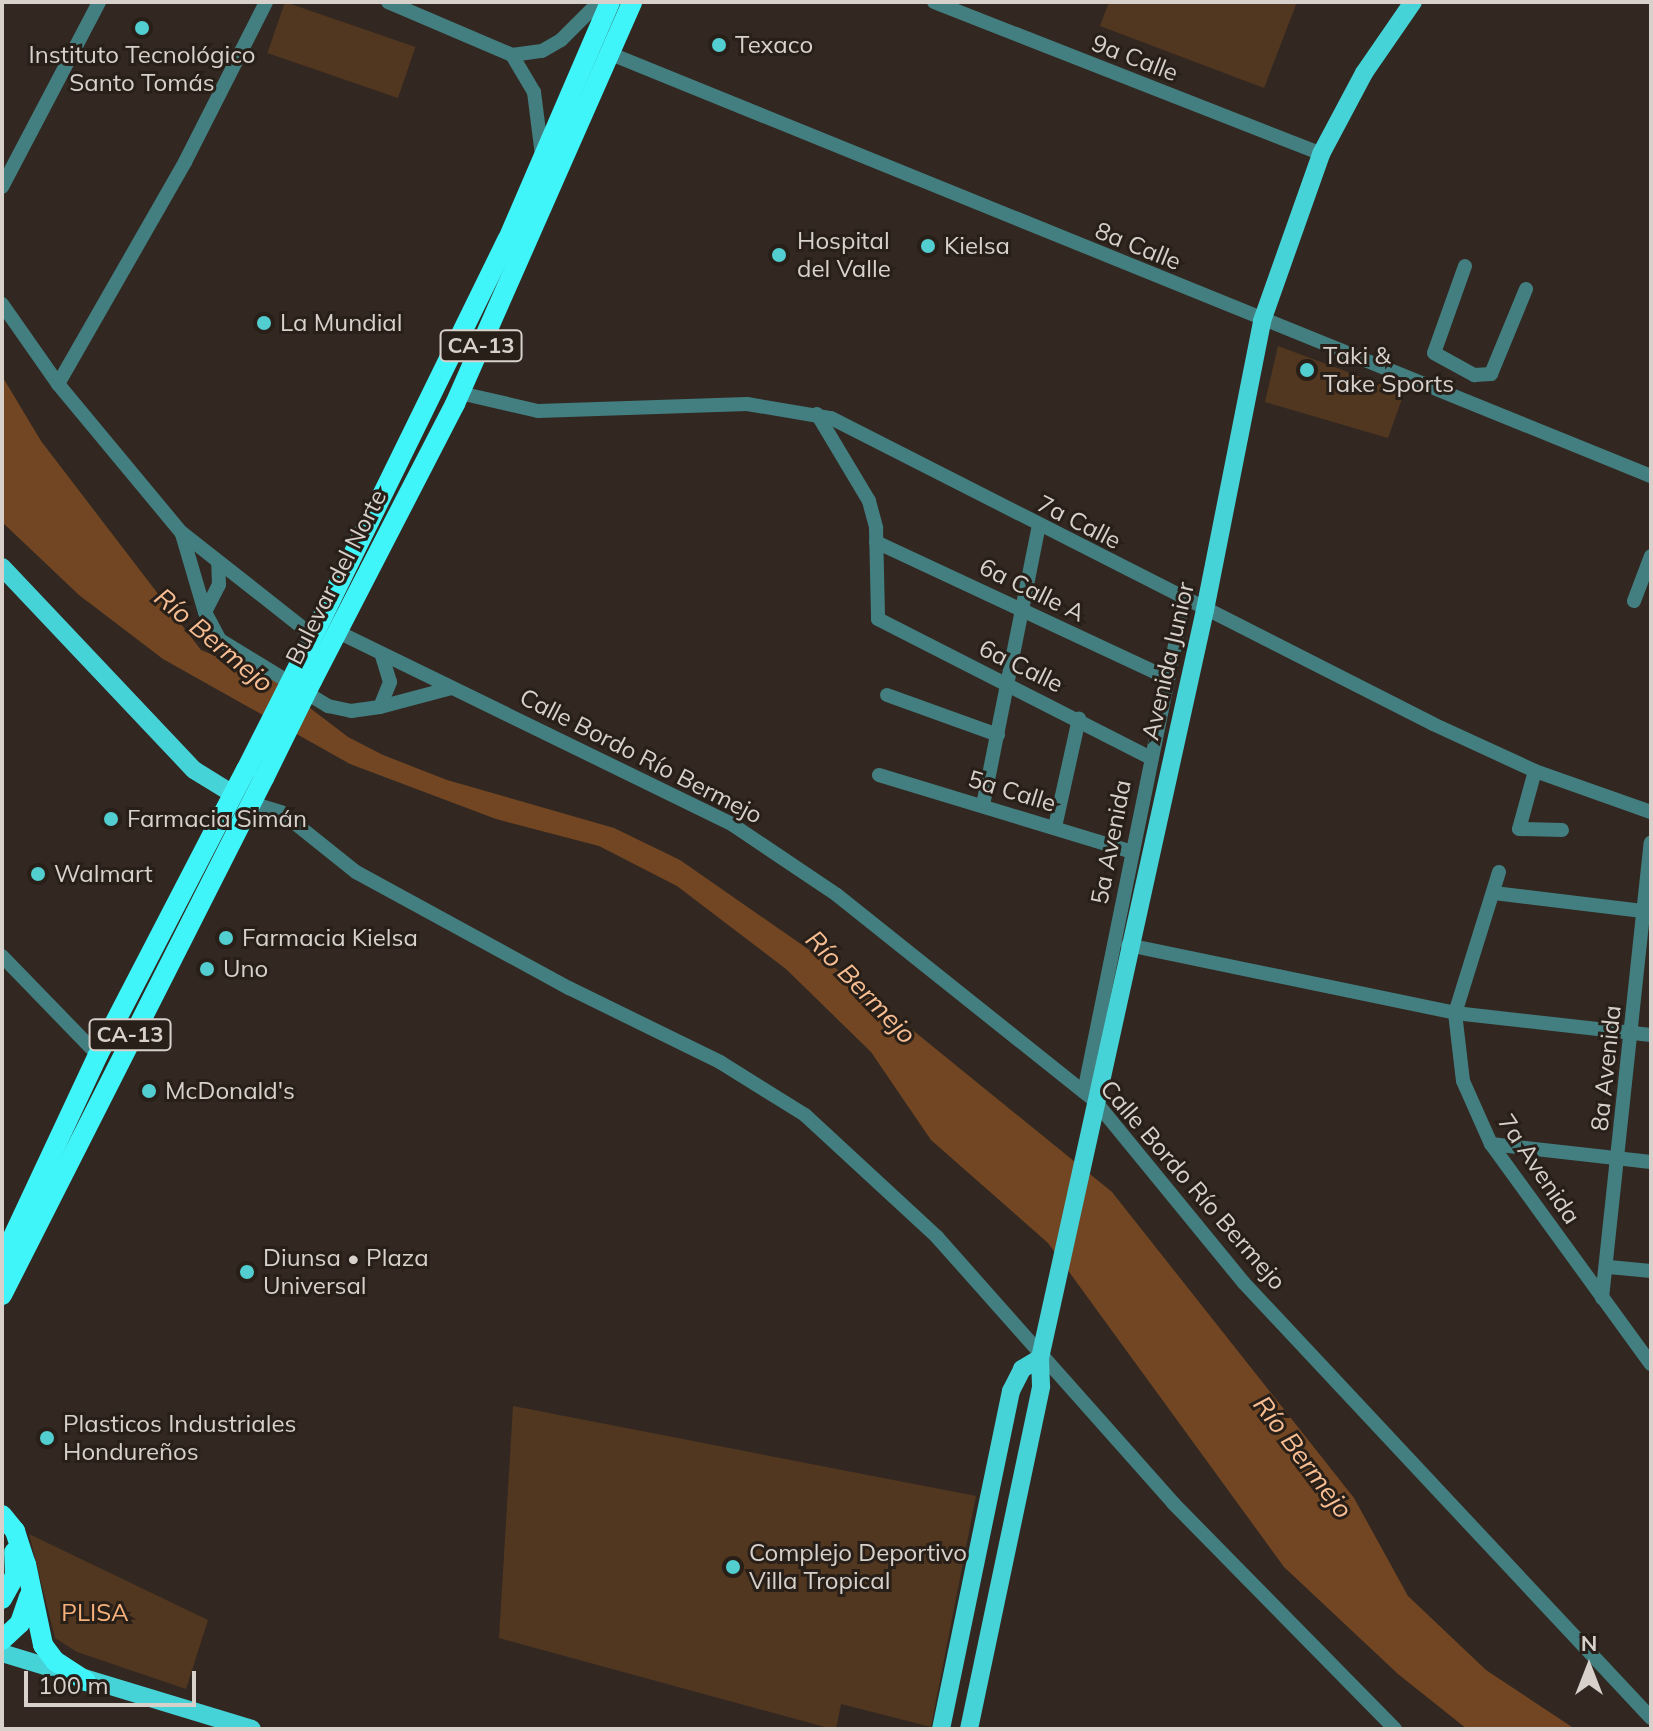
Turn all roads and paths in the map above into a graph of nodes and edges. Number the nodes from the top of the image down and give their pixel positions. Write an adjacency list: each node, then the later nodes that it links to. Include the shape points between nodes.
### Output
1 (99, 2): 13 (street)
2 (266, 2): 19 (street, via 185,162)
3 (388, 2): 10 (street)
4 (599, 2): 10 (street, via 561,40 542,51)
5 (610, 2): 12 (highway, Bulevar del Norte / CA-13)
6 (632, 2): 9 (highway, Bulevar del Norte / CA-13)
7 (934, 2): 11 (street, 9a Calle)
8 (1413, 2): 11 (main road, Avenida Junior, via 1364,73)
9 (611, 54): 17 (street, 8a Calle); 21 (highway, Bulevar del Norte / CA-13)
10 (512, 55): 12 (street, via 534,92)
11 (1321, 154): 17 (main road, Avenida Junior)
12 (542, 160): 39 (highway, Bulevar del Norte / CA-13)
13 (2, 187)
14 (1465, 266): 18 (street, via 1434,346 1436,357)
15 (1526, 289): 18 (street, via 1491,374 1484,377)
16 (2, 304): 19 (street)
17 (1262, 321): 20 (street, 8a Calle); 35 (main road, Avenida Junior)
18 (1449, 364): 20 (street)
19 (58, 384): 25 (street)
20 (1437, 391): 23 (street, 8a Calle)
21 (460, 393): 22 (street, 7a Calle, via 538,411 747,404); 38 (highway, Bulevar del Norte / CA-13)
22 (817, 414): 24 (street, 7a Calle); 26 (street, via 869,501)
23 (1651, 476)
24 (1039, 526): 33 (street, 7a Calle); 37 (street)
25 (181, 532): 28 (street); 30 (street)
26 (876, 542): 37 (street, 6a Calle A); 43 (street, 6a Calle, via 875,613 884,625)
27 (1651, 556): 34 (street)
28 (216, 561): 30 (street, via 200,569); 31 (street); 32 (street)
29 (2, 567): 52 (main road, via 194,770)
30 (196, 579): 36 (street)
31 (247, 589): 32 (street); 39 (street)
32 (216, 592): 36 (street)
33 (1184, 601): 35 (street, 7a Calle); 42 (street, 5a Avenida)
34 (1634, 601)
35 (1205, 610): 50 (street, 7a Calle); 62 (main road, Avenida Junior)
36 (205, 612): 46 (street, via 220,640 328,706 351,711)
37 (1024, 613): 42 (street, 6a Calle A); 43 (street)
38 (338, 632): 40 (street, Calle Bordo Río Bermejo); 41 (highway, Bulevar del Norte / CA-13)
39 (313, 636): 41 (highway, Bulevar del Norte / CA-13)
40 (382, 655): 44 (street, Calle Bordo Río Bermejo); 46 (street, via 390,682)
41 (303, 677): 52 (highway, Bulevar del Norte / CA-13, bridge)
42 (1168, 678): 49 (street, 5a Avenida)
43 (1010, 683): 47 (street, 6a Calle); 48 (street)
44 (452, 688): 46 (street); 68 (street, Calle Bordo Río Bermejo, via 733,825 837,895)
45 (887, 695): 48 (street)
46 (380, 707)
47 (1079, 719): 49 (street, 6a Calle); 55 (street)
48 (998, 735): 53 (street)
49 (1149, 757): 58 (street, 5a Avenida)
50 (1535, 771): 54 (street, 7a Calle); 56 (street, via 1519,829)
51 (879, 775): 53 (street, 5a Calle)
52 (242, 799): 67 (highway, Bulevar del Norte / CA-13); 75 (highway, Bulevar del Norte / CA-13); 77 (street, via 281,812 356,872 569,988 720,1062 805,1115 881,1180)
53 (983, 805): 55 (street, 5a Calle)
54 (1651, 812)
55 (1055, 827): 58 (street, 5a Calle)
56 (1562, 830)
57 (1651, 843): 61 (street, 8a Avenida)
58 (1132, 852): 68 (street, 5a Avenida)
59 (1499, 872): 60 (street, 7a Avenida)
60 (1494, 893): 61 (street); 64 (street, 7a Avenida)
61 (1648, 912): 65 (street, 8a Avenida)
62 (1128, 945): 64 (street); 68 (main road, Avenida Junior)
63 (2, 956): 67 (street)
64 (1455, 1013): 65 (street); 69 (street, 7a Avenida, via 1463,1081)
65 (1631, 1033): 66 (street); 70 (street, 8a Avenida)
66 (1651, 1035)
67 (98, 1055): 72 (highway, Bulevar del Norte / CA-13)
68 (1089, 1097): 77 (main road, Avenida Junior, via 1091,1120); 86 (street, Calle Bordo Río Bermejo, via 1244,1283)
69 (1491, 1144): 70 (street); 76 (street, 7a Avenida)
70 (1619, 1158): 71 (street); 73 (street, 8a Avenida)
71 (1651, 1162)
72 (2, 1260)
73 (1609, 1267): 74 (street); 76 (street, 8a Avenida)
74 (1651, 1271)
75 (2, 1295)
76 (1602, 1298): 78 (street, 7a Avenida)
77 (1043, 1349): 88 (main road, via 1022,1369 1011,1391); 89 (main road, Avenida Junior, via 1041,1386); 90 (street, via 1173,1503)
78 (1651, 1364)
79 (2, 1515): 81 (highway, via 15,1531 26,1564)
80 (2, 1527): 82 (highway, via 17,1560)
81 (29, 1597): 83 (highway, via 20,1623); 85 (highway, via 43,1645 55,1661)
82 (2, 1599)
83 (2, 1640)
84 (2, 1653): 85 (main road)
85 (86, 1681): 87 (main road)
86 (1651, 1718)
87 (252, 1729)
88 (941, 1729)
89 (969, 1729)
90 (1395, 1729)

